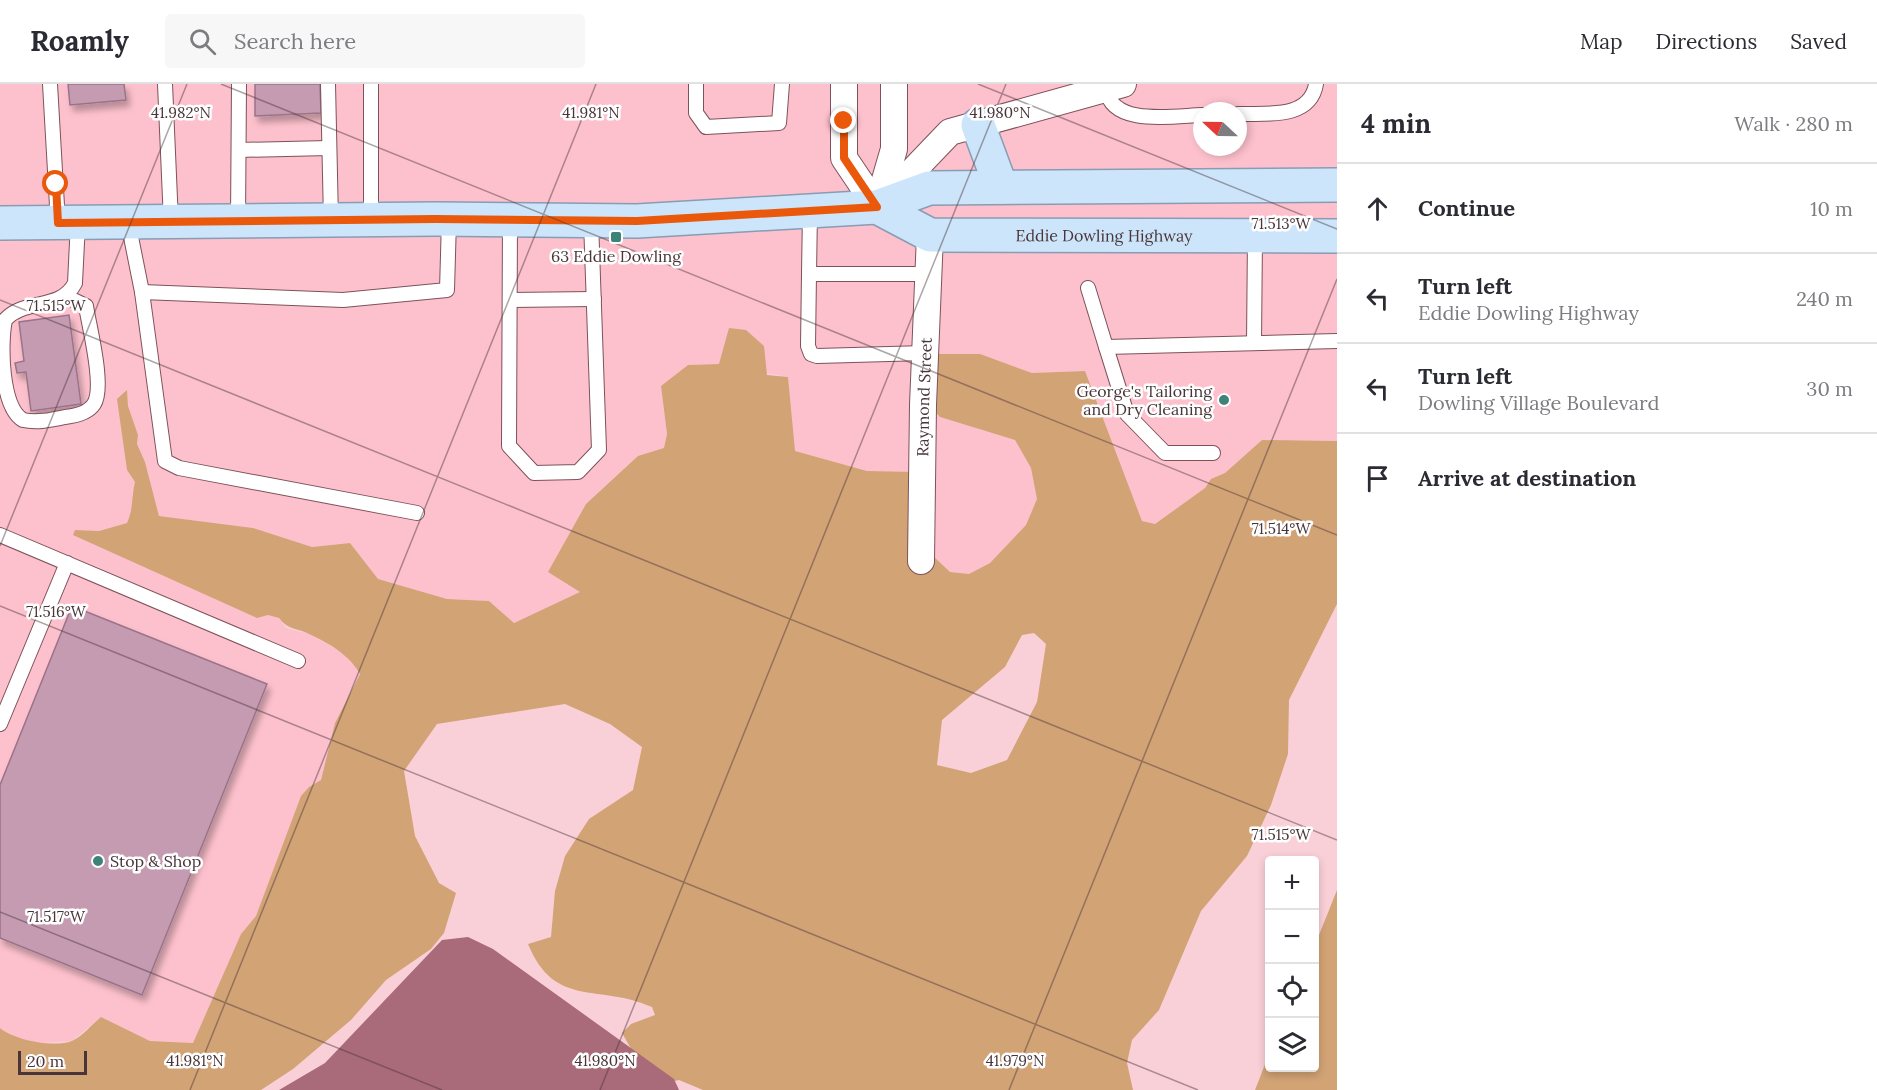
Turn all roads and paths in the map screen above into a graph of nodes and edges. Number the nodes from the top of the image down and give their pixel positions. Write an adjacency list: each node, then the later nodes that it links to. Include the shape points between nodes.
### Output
1 (50, 84): 30 (lane, via 52,125)
2 (165, 84): 28 (lane)
3 (239, 84): 16 (lane)
4 (328, 84): 15 (lane)
5 (371, 84): 23 (lane)
6 (696, 84): 7 (lane, via 696,113 706,127 779,123)
7 (782, 84)
8 (844, 84): 19 (street, via 844,158)
9 (894, 84): 19 (street, via 894,150)
10 (1316, 84): 12 (lane, via 1312,97 1299,109)
11 (1114, 86): 13 (lane, via 1111,104 1125,114); 14 (street)
12 (1247, 113)
13 (1193, 115)
14 (978, 124): 18 (main road); 19 (street, via 950,132)
15 (329, 148): 16 (lane); 22 (lane)
16 (239, 150): 25 (lane)
17 (1337, 185): 18 (main road)
18 (1001, 187): 19 (main road, via 929,188)
19 (877, 207): 20 (main road); 31 (main road, Eddie Dowling Highway)
20 (810, 212): 26 (main road); 35 (lane)
21 (449, 219): 23 (main road); 24 (main road); 37 (lane, via 447,290 343,300)
22 (331, 220): 23 (main road); 25 (main road)
23 (371, 220)
24 (510, 220): 26 (main road); 40 (lane)
25 (238, 221): 28 (main road)
26 (591, 221): 39 (lane)
27 (128, 222): 28 (main road); 30 (main road); 37 (lane)
28 (171, 222)
29 (0, 223): 30 (main road)
30 (68, 223): 38 (lane, via 75,283)
31 (930, 235): 32 (main road, Eddie Dowling Highway); 34 (street, Raymond Street)
32 (1255, 236): 33 (main road, Eddie Dowling Highway); 42 (lane)
33 (1337, 236)
34 (928, 273): 35 (lane); 44 (street, Raymond Street)
35 (808, 274): 44 (lane, via 810,354)
36 (1088, 288): 43 (lane)
37 (142, 292): 46 (lane, via 165,461 179,468)
38 (65, 296): 38 (lane, via 18,309 5,320 2,351 10,408 23,420 75,416 94,405 97,397 86,306)
39 (594, 299): 40 (lane); 40 (lane, via 599,450 578,472 534,473 509,446)
40 (510, 300)
41 (1337, 341): 42 (lane)
42 (1254, 343): 43 (lane)
43 (1106, 347): 45 (lane, via 1127,414 1166,453)
44 (925, 353): 48 (street, Raymond Street)
45 (1213, 453)
46 (417, 513)
47 (0, 535): 49 (lane)
48 (921, 561)
49 (67, 563): 50 (lane); 51 (lane)
50 (298, 661)
51 (0, 724)

